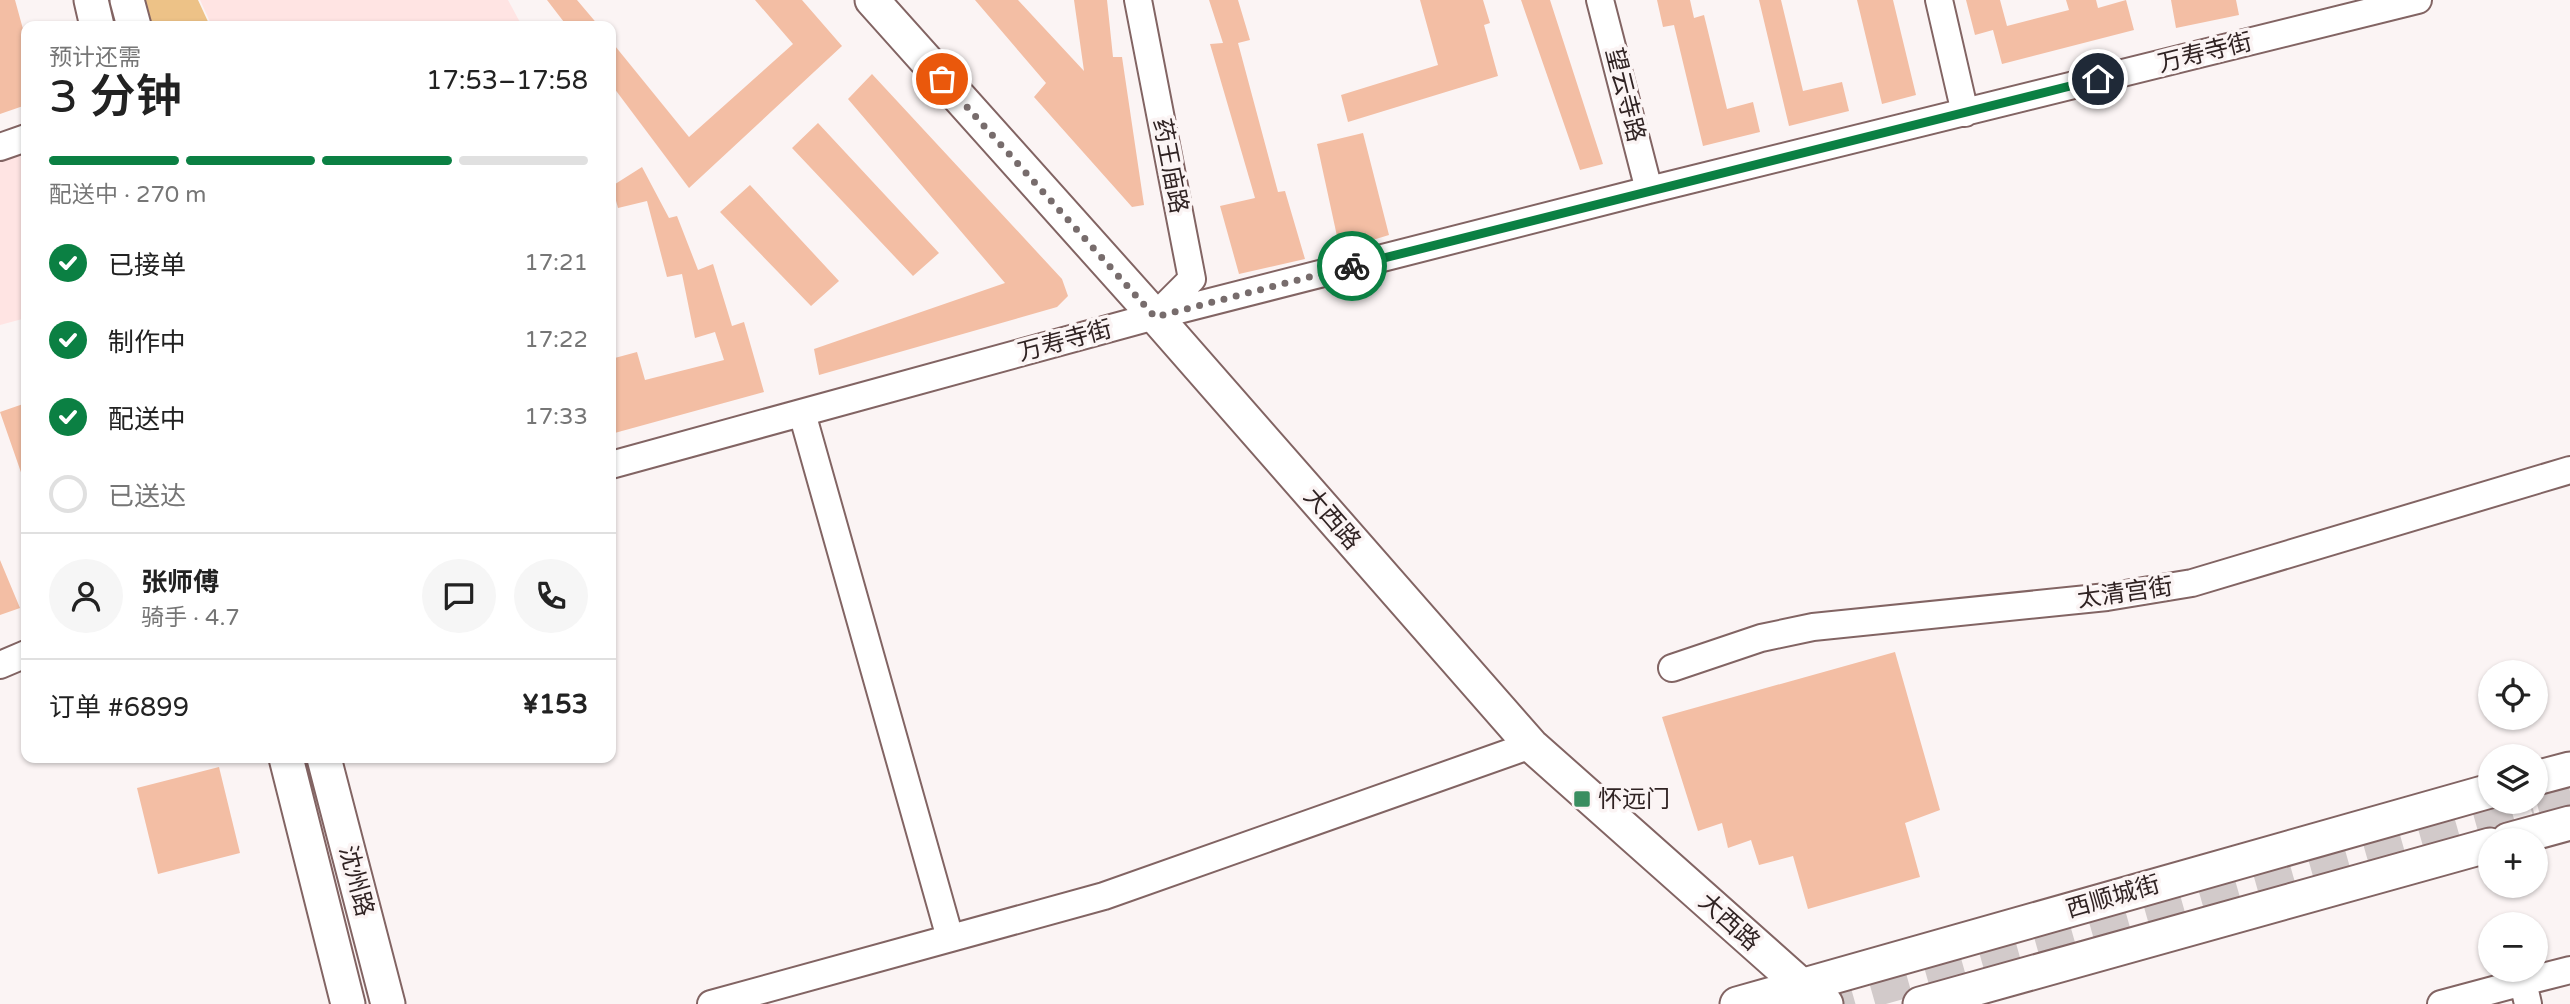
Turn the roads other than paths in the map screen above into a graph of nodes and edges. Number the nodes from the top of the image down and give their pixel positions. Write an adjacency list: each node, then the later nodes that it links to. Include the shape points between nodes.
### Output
1 (90, 0): 8 (main road)
2 (127, 0): 9 (main road)
3 (872, 0): 14 (main road, 大西路)
4 (1138, 0): 14 (street, 药王庙路, via 1192,279)
5 (1600, 0): 13 (street, 望云寺路)
6 (1939, 0): 10 (street)
7 (2418, 0): 10 (street, 万寿寺街)
8 (96, 21)
9 (133, 21)
10 (1965, 113): 13 (street, 万寿寺街)
11 (21, 140): 12 (street)
12 (0, 148)
13 (1649, 190): 14 (street, 万寿寺街)
14 (1155, 317): 15 (street, 万寿寺街); 21 (main road, 大西路)
15 (802, 413): 16 (street, 万寿寺街); 30 (street)
16 (616, 464)
17 (2570, 470): 20 (street, 太清宫街, via 2192,583 2106,597 1813,627 1761,638)
18 (21, 656): 19 (street)
19 (0, 665)
20 (1672, 668)
21 (1531, 746): 30 (street, via 1104,896); 33 (main road, 大西路)
22 (287, 763): 34 (main road, 沈州路)
23 (325, 763): 35 (main road, 沈州路)
24 (2570, 769): 25 (main road)
25 (2548, 775)
26 (2478, 795): 33 (main road, 西顺城街)
27 (2570, 823): 28 (main road)
28 (2548, 829)
29 (2478, 848): 38 (main road, 西顺城街)
30 (950, 938): 36 (street)
31 (2570, 970): 32 (street)
32 (2526, 993): 39 (street)
33 (1813, 995): 37 (main road, 西顺城街)
34 (348, 1004)
35 (388, 1004)
36 (711, 1004)
37 (1737, 1004)
38 (1920, 1004)
39 (2441, 1004)

